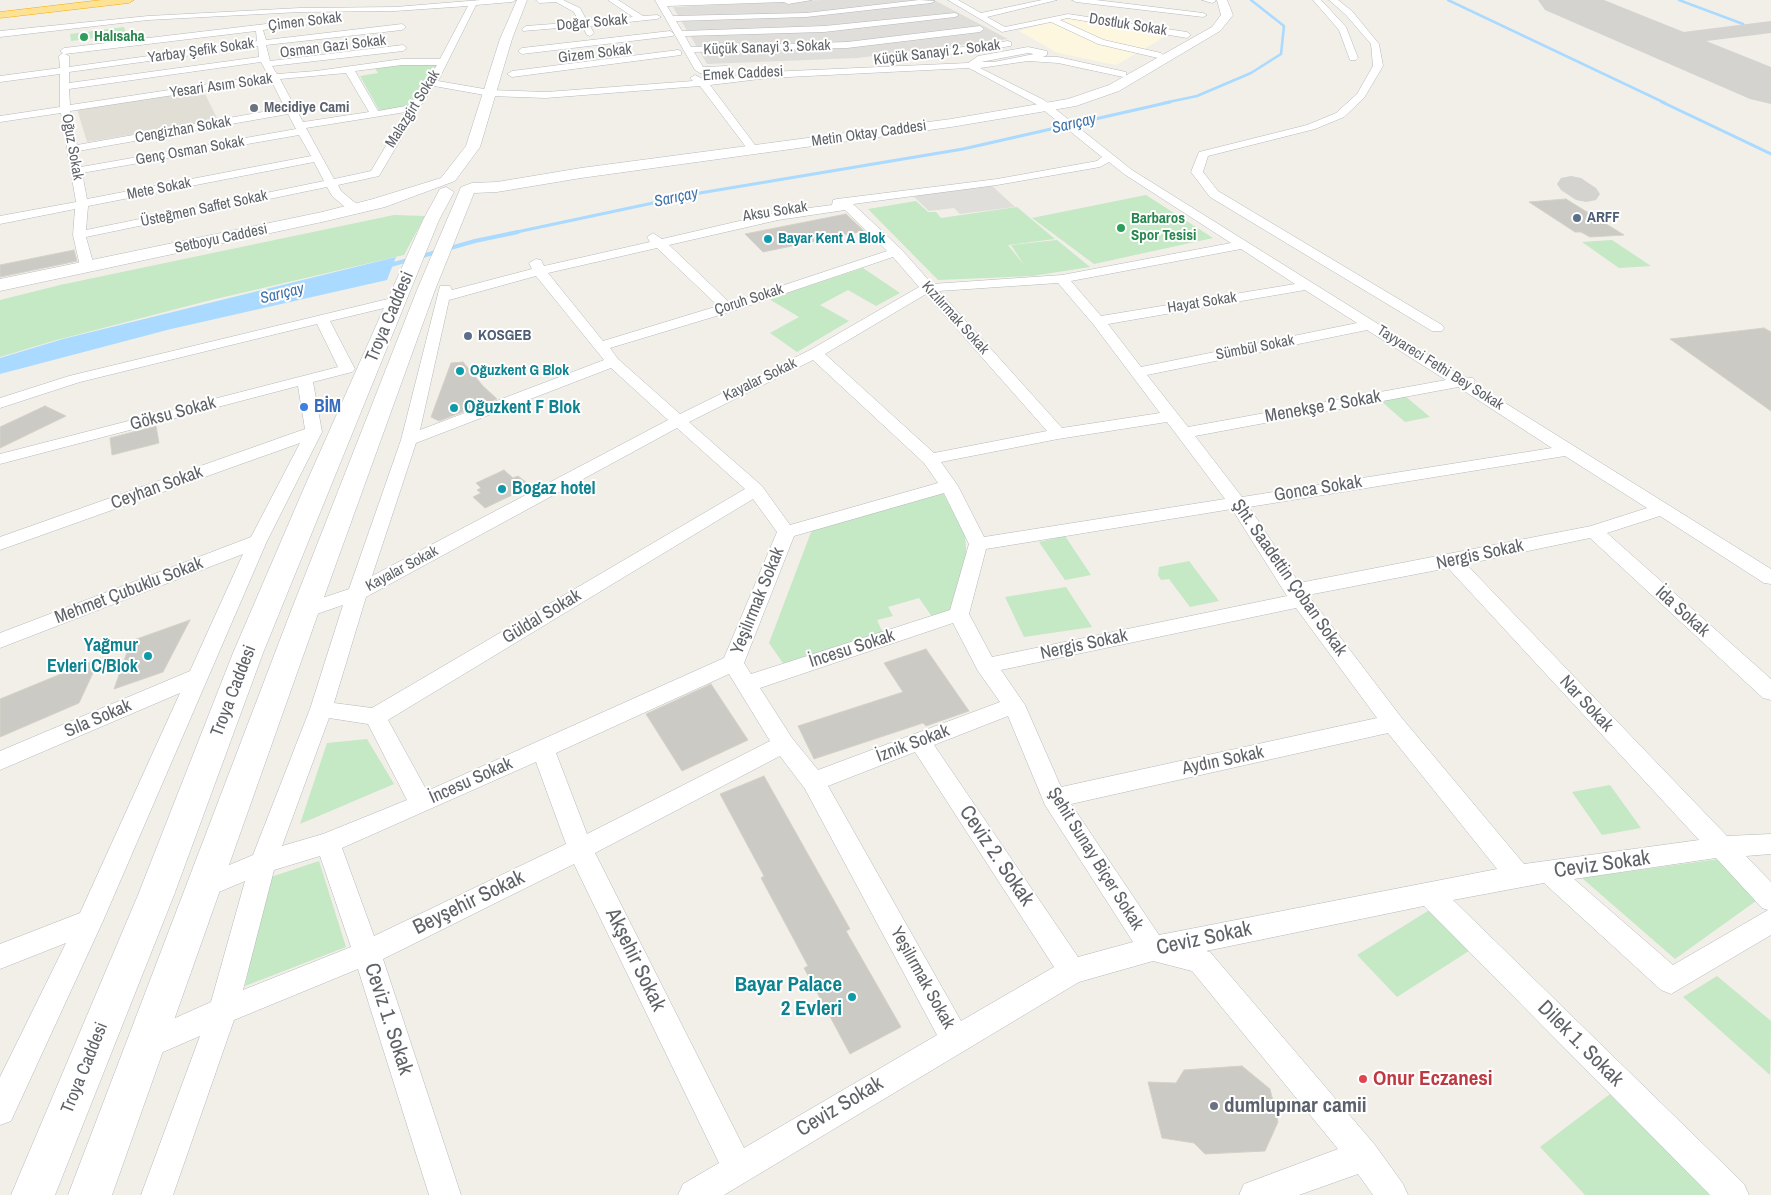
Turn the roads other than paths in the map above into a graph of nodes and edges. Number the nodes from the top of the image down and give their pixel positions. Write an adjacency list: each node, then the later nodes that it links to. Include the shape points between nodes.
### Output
1 (99, 0): 25 (highway)
2 (129, 0): 25 (highway)
3 (512, 0): 20 (street)
4 (522, 0): 76 (main road, Troya Caddesi)
5 (539, 0): 35 (street, via 557,0 577,10); 38 (main road)
6 (612, 0): 31 (street)
7 (808, 0): 18 (street)
8 (931, 0): 26 (street); 27 (street)
9 (952, 0): 29 (street)
10 (1053, 0): 29 (street)
11 (1076, 0): 22 (street)
12 (1206, 0): 13 (street)
13 (1212, 0): 33 (main road, Metin Oktay Caddesi)
14 (1222, 0): 36 (main road, via 1227,15)
15 (1317, 0): 58 (street, via 1343,29)
16 (1333, 0): 117 (street, via 1349,13 1375,44 1378,66 1361,96 1340,115 1311,127 1202,154 1197,172 1214,194)
17 (727, 1): 18 (street); 19 (street)
18 (785, 1): 26 (street)
19 (660, 2): 32 (street)
20 (472, 4): 23 (street); 64 (street, Malazgirt Sokak, via 472,10)
21 (649, 4): 28 (street)
22 (1106, 4): 30 (street); 33 (street)
23 (396, 10): 24 (street); 37 (street, Çimen Sokak); 47 (street, via 401,18)
24 (255, 12): 37 (street); 41 (street)
25 (0, 13)
26 (806, 15): 32 (street); 39 (street)
27 (955, 15): 39 (street); 42 (street)
28 (657, 16): 31 (street, Doğar Sokak); 44 (street)
29 (979, 16): 40 (street)
30 (1068, 16): 34 (street); 46 (street, Dostluk Sokak)
31 (641, 18): 35 (street, Doğar Sokak)
32 (670, 19): 45 (street)
33 (1201, 19): 36 (main road); 46 (main road, Metin Oktay Caddesi)
34 (1053, 20): 40 (street); 56 (street, via 1101,42)
35 (585, 23): 38 (street, Doğar Sokak); 50 (street)
36 (1222, 23): 78 (main road, Metin Oktay Caddesi, via 1114,88 1087,99)
37 (260, 28): 41 (street, Çimen Sokak); 49 (street)
38 (526, 29): 73 (main road)
39 (824, 29): 45 (street); 52 (street)
40 (1005, 30): 53 (street, via 1018,44); 55 (street)
41 (131, 31): 48 (street, Çimen Sokak); 48 (street)
42 (987, 33): 52 (street, Küçük Sanayi 3. Sokak); 53 (street)
43 (0, 34): 48 (street)
44 (670, 34): 50 (street); 51 (street)
45 (681, 34): 54 (street)
46 (1188, 34): 56 (main road, Metin Oktay Caddesi)
47 (403, 37): 49 (street, Yarbay Şefik Sokak); 59 (street); 63 (street)
48 (61, 40): 66 (street, Oğuz Sokak)
49 (262, 43): 59 (street); 66 (street, Yarbay Şefik Sokak)
50 (595, 43): 73 (street)
51 (673, 44): 54 (street); 73 (street, Gizem Sokak)
52 (847, 45): 54 (street, Küçük Sanayi 3. Sokak); 60 (street)
53 (1008, 49): 55 (street); 57 (street, Küçük Sanayi 2. Sokak); 65 (street)
54 (683, 52): 60 (street, Küçük Sanayi 2. Sokak, via 700,70); 68 (street); 73 (street, Küçük Sanayi 3. Sokak)
55 (1042, 52): 61 (street); 69 (street)
56 (1158, 55): 69 (main road, Metin Oktay Caddesi)
57 (904, 57)
58 (1353, 58)
59 (265, 59): 70 (street); 77 (street)
60 (863, 59): 62 (street, Küçük Sanayi 2. Sokak)
61 (1028, 59): 65 (street); 69 (street, via 1058,60)
62 (885, 60)
63 (402, 62): 64 (street, Yesari Asım Sokak); 67 (street, Yesari Asım Sokak)
64 (442, 62): 72 (street, Malazgirt Sokak)
65 (981, 63): 68 (street, Emek Caddesi); 74 (street, Emek Caddesi, via 768,75); 78 (street); 78 (street)
66 (64, 69): 71 (street, Yarbay Şefik Sokak); 77 (street, Oğuz Sokak)
67 (349, 70): 70 (street, Yesari Asım Sokak); 82 (street)
68 (687, 70): 73 (street, Emek Caddesi, via 532,89); 74 (street)
69 (1125, 73): 78 (main road, Metin Oktay Caddesi)
70 (275, 77): 80 (street, Yesari Asım Sokak); 81 (street)
71 (0, 79)
72 (432, 83): 75 (street); 79 (street, Malazgirt Sokak)
73 (510, 83): 74 (street, Emek Caddesi, via 546,95); 76 (street)
74 (703, 83): 85 (street)
75 (456, 86): 76 (street); 76 (street)
76 (492, 86): 93 (main road, Troya Caddesi, via 473,147)
77 (65, 87): 80 (street, Oğuz Sokak)
78 (1052, 105): 85 (main road, Metin Oktay Caddesi); 88 (street); 94 (main road, Metin Oktay Caddesi, via 951,123 498,187)
79 (414, 108): 82 (street, Genç Osman Sokak); 92 (street, Malazgirt Sokak, via 375,174)
80 (65, 109): 83 (street, Yesari Asım Sokak); 87 (street, Oğuz Sokak)
81 (293, 110): 84 (street); 87 (street, Cengizhan Sokak)
82 (375, 114): 84 (street, Genç Osman Sokak)
83 (0, 119)
84 (301, 128): 89 (street); 91 (street, Genç Osman Sokak)
85 (750, 145): 94 (main road, Metin Oktay Caddesi, via 504,178)
86 (488, 146): 90 (main road)
87 (73, 149): 91 (street, Oğuz Sokak)
88 (1114, 156): 102 (street, Aksu Sokak, via 1100,164 997,182 766,211); 103 (street, Tayyareci Fethi Bey Sokak, via 1143,181); 122 (street, Tayyareci Fethi Bey Sokak)
89 (317, 158): 92 (street); 95 (street, Mete Sokak)
90 (480, 162)
91 (77, 171): 95 (street, Oğuz Sokak)
92 (330, 182): 97 (street, via 336,193); 101 (street, Üsteğmen Saffet Sokak)
93 (444, 186): 94 (main road); 97 (main road, Setboyu Caddesi); 98 (main road, Troya Caddesi); 100 (main road)
94 (471, 186): 112 (main road, Troya Caddesi)
95 (82, 204): 99 (street, Mete Sokak); 101 (street, Oğuz Sokak)
96 (848, 206): 102 (street, Aksu Sokak); 104 (street, Kızılırmak Sokak)
97 (355, 209): 105 (main road, Setboyu Caddesi)
98 (422, 212): 100 (main road, via 401,207); 112 (main road, Troya Caddesi)
99 (0, 220)
100 (325, 222): 111 (main road, Setboyu Caddesi)
101 (79, 235): 105 (street, Oğuz Sokak)
102 (656, 240): 106 (street, Aksu Sokak); 113 (street)
103 (1244, 245): 107 (street, Kayalar Sokak); 109 (street, Tayyareci Fethi Bey Sokak)
104 (896, 252): 110 (street, Kızılırmak Sokak); 113 (street, Çoruh Sokak)
105 (87, 266): 108 (main road, Setboyu Caddesi)
106 (538, 267): 112 (street, Aksu Sokak); 119 (street, Yeşilırmak Sokak)
107 (1062, 279): 110 (street, Kayalar Sokak); 115 (street, Şht. Saadettin Çoban Sokak)
108 (0, 285)
109 (1307, 286): 115 (street, Hayat Sokak); 116 (street, Tayyareci Fethi Bey Sokak)
110 (927, 288): 118 (street, Kayalar Sokak); 128 (street, Kızılırmak Sokak)
111 (0, 291)
112 (422, 294): 114 (street, Aksu Sokak); 129 (street); 147 (main road, Troya Caddesi); 188 (main road, Troya Caddesi, via 248,653 156,895)
113 (728, 308): 119 (street, Çoruh Sokak)
114 (322, 319): 121 (street, Göksu Sokak, via 347,369); 123 (street, Aksu Sokak, via 75,378)
115 (1098, 321): 120 (street, Şht. Saadettin Çoban Sokak)
116 (1371, 325): 120 (street, Sümbül Sokak); 122 (street, Tayyareci Fethi Bey Sokak)
117 (1437, 328)
118 (815, 353): 125 (street, Kayalar Sokak); 132 (street)
119 (607, 354): 125 (street, Yeşilırmak Sokak); 129 (street, Çoruh Sokak)
120 (1138, 372): 124 (street, Şht. Saadettin Çoban Sokak)
121 (305, 380): 126 (street); 131 (street, Göksu Sokak)
122 (1470, 380): 127 (street, Menekşe 2 Sokak); 130 (street, Tayyareci Fethi Bey Sokak); 143 (street, Tayyareci Fethi Bey Sokak)
123 (0, 403)
124 (1171, 416): 127 (street, Şht. Saadettin Çoban Sokak); 128 (street)
125 (678, 421): 134 (street, Yeşilırmak Sokak); 145 (street, Kayalar Sokak)
126 (314, 432): 139 (street); 140 (street, Ceyhan Sokak)
127 (1184, 433): 135 (street, Şht. Saadettin Çoban Sokak)
128 (1058, 434): 132 (street)
129 (409, 440): 145 (street)
130 (1570, 450): 135 (street, Gonca Sokak); 136 (street, Tayyareci Fethi Bey Sokak)
131 (0, 459)
132 (930, 459): 133 (street)
133 (949, 486): 138 (street); 141 (street)
134 (756, 490): 138 (street, Yeşilırmak Sokak); 157 (street, Güldal Sokak)
135 (1236, 501): 141 (street, Gonca Sokak); 146 (street, Şht. Saadettin Çoban Sokak)
136 (1664, 509): 137 (street, Nergis Sokak); 144 (street, Tayyareci Fethi Bey Sokak)
137 (1594, 531): 142 (street, Nergis Sokak); 154 (street, İda Sokak)
138 (786, 532): 150 (street, Yeşilırmak Sokak)
139 (258, 541): 149 (street, Mehmet Çubuklu Sokak); 152 (street)
140 (0, 544)
141 (978, 544): 148 (street)
142 (1452, 561): 146 (street, Nergis Sokak); 168 (street, Nar Sokak)
143 (1771, 562)
144 (1771, 578)
145 (357, 593): 147 (street, Kayalar Sokak); 156 (street)
146 (1297, 595): 151 (street, Nergis Sokak); 158 (street, Şht. Saadettin Çoban Sokak)
147 (305, 611): 173 (main road, Troya Caddesi)
148 (959, 614): 151 (street, Şehit Sunay Biçer Sokak); 153 (street, İncesu Sokak)
149 (0, 641)
150 (733, 663): 153 (street, Yeşilırmak Sokak); 161 (street, İncesu Sokak)
151 (986, 666): 155 (street, Şehit Sunay Biçer Sokak)
152 (196, 677): 162 (street, Sıla Sokak); 176 (street)
153 (746, 684): 160 (street, Yeşilırmak Sokak)
154 (1771, 692)
155 (1014, 705): 159 (street, İznik Sokak); 164 (street, Şehit Sunay Biçer Sokak)
156 (320, 709): 157 (street); 170 (street)
157 (375, 717): 165 (street)
158 (1393, 723): 164 (street, Aydın Sokak); 172 (street, Şht. Saadettin Çoban Sokak)
159 (920, 742): 163 (street, İznik Sokak); 181 (street, Ceviz 2. Sokak)
160 (784, 744): 163 (street, Yeşilırmak Sokak); 169 (street, Beyşehir Sokak)
161 (543, 749): 165 (street, İncesu Sokak); 169 (street, Akşehir Sokak)
162 (0, 761)
163 (813, 782): 183 (street, Yeşilırmak Sokak)
164 (1054, 798): 178 (street, Şehit Sunay Biçer Sokak)
165 (422, 804): 166 (street, İncesu Sokak)
166 (328, 843): 170 (street, İncesu Sokak); 179 (street, Ceviz 1. Sokak)
167 (1771, 844): 168 (street, Ceviz Sokak)
168 (1721, 847): 171 (street, Ceviz Sokak); 175 (street, Nar Sokak)
169 (580, 849): 179 (street, Beyşehir Sokak); 187 (street, Akşehir Sokak)
170 (263, 862): 173 (street, İncesu Sokak); 182 (street)
171 (1550, 873): 172 (street, Ceviz Sokak); 177 (street, via 1671,981)
172 (1518, 876): 174 (street, Ceviz Sokak)
173 (205, 887): 184 (main road, Troya Caddesi)
174 (1428, 893): 178 (street, Ceviz Sokak); 195 (street, Dilek 1. Sokak)
175 (1771, 900)
176 (90, 921): 180 (street); 185 (street)
177 (1771, 921)
178 (1153, 950): 181 (street, Ceviz Sokak); 186 (street, Şehit Sunay Biçer Sokak, via 1200,961)
179 (367, 953): 182 (street, Beyşehir Sokak); 191 (street, Ceviz 1. Sokak)
180 (0, 957)
181 (1072, 971): 183 (street, Ceviz Sokak)
182 (223, 1010): 184 (street, Beyşehir Sokak); 190 (street)
183 (955, 1039): 187 (street, Ceviz Sokak)
184 (147, 1045): 189 (main road, Troya Caddesi)
185 (0, 1110)
186 (1364, 1156): 193 (street); 194 (street, Şehit Sunay Biçer Sokak)
187 (738, 1168): 192 (street, Ceviz Sokak)
188 (33, 1195)
189 (90, 1195)
190 (158, 1195)
191 (445, 1195)
192 (694, 1195)
193 (1254, 1195)
194 (1392, 1195)
195 (1733, 1195)

